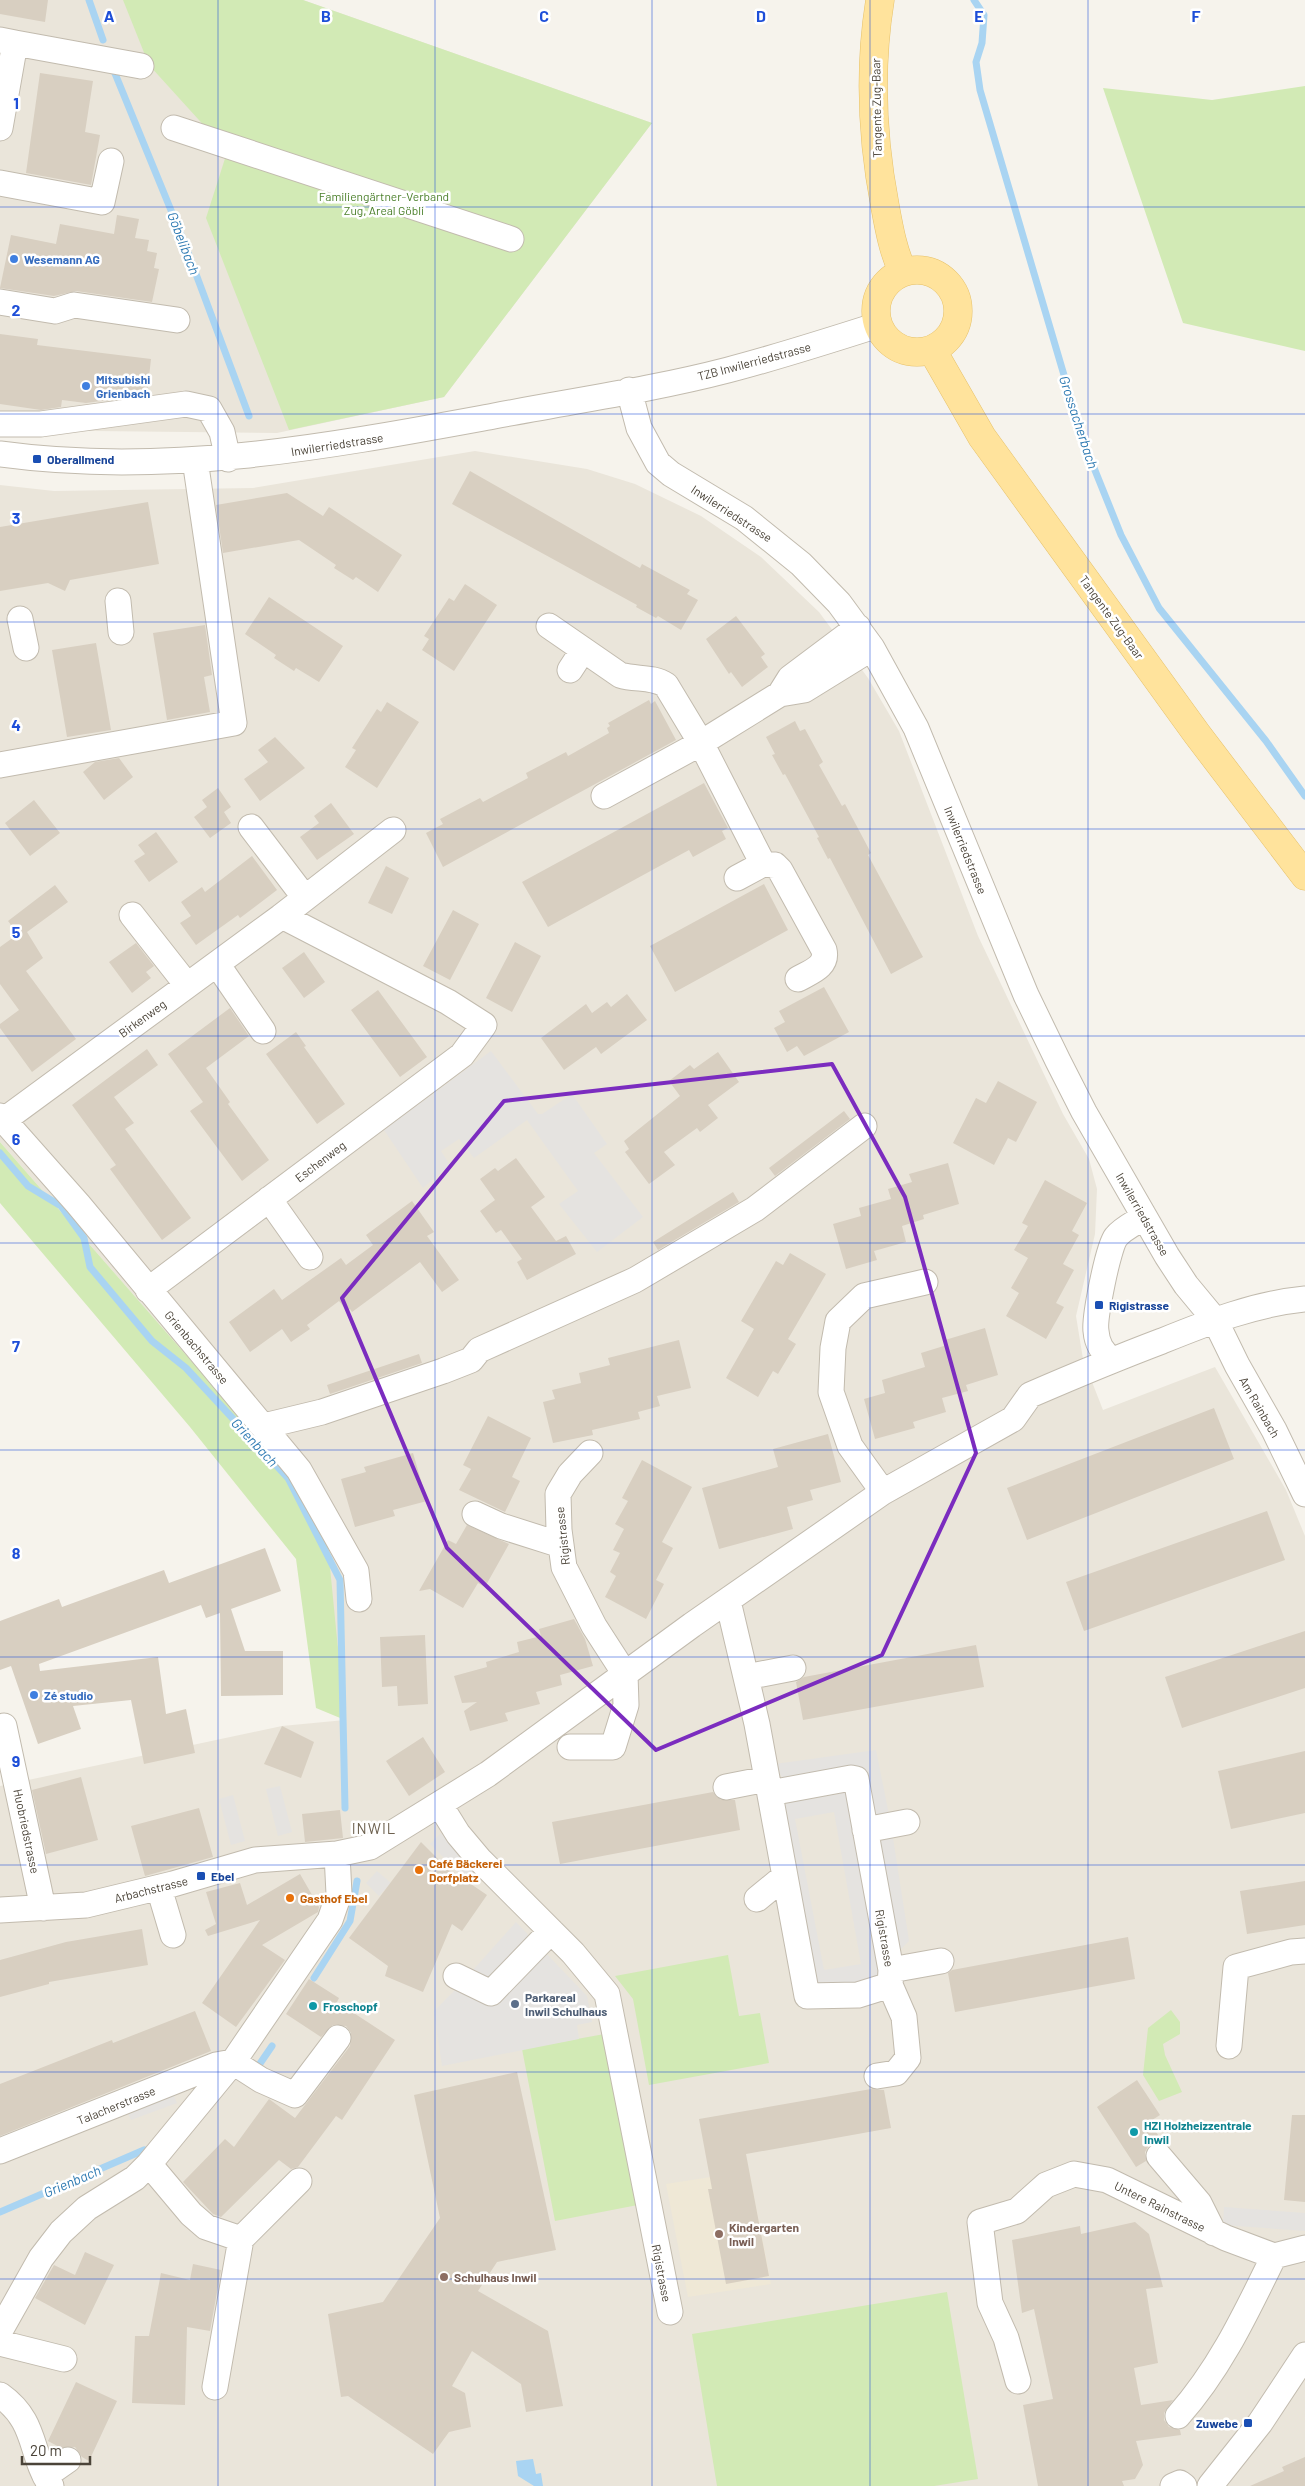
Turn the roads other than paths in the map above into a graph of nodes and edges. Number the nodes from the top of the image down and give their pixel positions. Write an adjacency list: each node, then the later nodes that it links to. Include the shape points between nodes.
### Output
1 (880, 0): 9 (main road, Tangente Zug-Baar, via 875,32 873,104 878,168 889,227)
2 (8, 41): 3 (street); 4 (street)
3 (141, 66)
4 (0, 128)
5 (174, 128): 8 (street)
6 (111, 160): 7 (street, via 102,202)
7 (0, 183)
8 (510, 239)
9 (903, 272): 12 (main road, via 893,277 880,294 876,314); 13 (main road, via 914,270 937,274 958,302 956,326 950,336)
10 (0, 302): 11 (street, via 55,311 74,305)
11 (177, 320)
12 (878, 325): 13 (main road, via 890,343 900,349); 14 (street, TZB Inwilerriedstrasse, via 726,370)
13 (932, 350): 33 (main road, Tangente Zug-Baar, via 988,446 1197,734)
14 (628, 390): 17 (street, Inwilerriedstrasse, via 389,435); 22 (street, Inwilerriedstrasse, via 639,428 658,463 774,541 814,577)
15 (0, 424): 17 (street, via 41,424 186,404 209,410 222,432)
16 (0, 454): 18 (street, Inwilerriedstrasse, via 83,462)
17 (228, 459): 18 (street, Inwilerriedstrasse)
18 (195, 460): 28 (street, via 234,723)
19 (118, 601): 23 (street)
20 (20, 619): 24 (street)
21 (548, 626): 27 (street, via 576,660 633,679 659,680)
22 (858, 627): 25 (street, Inwilerriedstrasse); 26 (street, via 790,678)
23 (121, 632)
24 (26, 648)
25 (872, 648): 26 (street, via 804,690); 45 (street, Inwilerriedstrasse, via 916,728 1026,995 1084,1112)
26 (780, 694): 27 (street)
27 (708, 739): 29 (street); 32 (street)
28 (0, 764)
29 (604, 796)
30 (251, 827): 35 (street)
31 (393, 830): 35 (street, Birkenweg)
32 (763, 864): 34 (street); 39 (street, via 775,865 780,870 824,950 825,961 821,966)
33 (1305, 876)
34 (737, 878)
35 (305, 898): 37 (street, Birkenweg)
36 (132, 915): 40 (street)
37 (282, 916): 38 (street, Birkenweg); 44 (street, Eschenweg, via 448,1002 484,1025 462,1055)
38 (217, 964): 40 (street, Birkenweg); 41 (street)
39 (798, 979)
40 (187, 986): 42 (street, Birkenweg)
41 (263, 1031)
42 (2, 1118): 48 (street, Grienbachstrasse)
43 (864, 1126): 52 (street, via 755,1210 635,1280 479,1350 470,1360 443,1371 322,1412)
44 (269, 1199): 46 (street); 48 (street, Eschenweg)
45 (1144, 1217): 50 (street, Inwilerriedstrasse, via 1186,1285); 51 (street, via 1116,1236 1107,1263 1095,1330 1102,1352)
46 (310, 1257)
47 (925, 1282): 54 (street, via 864,1296 838,1321 836,1330 831,1392 850,1446)
48 (148, 1290): 52 (street, Grienbachstrasse)
49 (1305, 1300): 50 (street, via 1258,1306)
50 (1215, 1320): 51 (street); 55 (street, Am Rainbach)
51 (1112, 1360): 54 (street, via 1030,1395 1013,1419)
52 (264, 1426): 58 (street, Grienbachstrasse, via 299,1470 340,1540 356,1570)
53 (590, 1453): 57 (street, Rigistrasse, via 570,1474 558,1494)
54 (883, 1492): 59 (street)
55 (1305, 1494)
56 (475, 1514): 57 (street)
57 (561, 1545): 61 (street, Rigistrasse, via 564,1567 594,1626)
58 (359, 1599)
59 (728, 1601): 61 (street); 62 (street, Rigistrasse)
60 (793, 1668): 62 (street)
61 (625, 1674): 64 (street, via 626,1705 613,1747); 67 (street)
62 (746, 1677): 65 (street, Rigistrasse)
63 (4, 1726): 72 (street, Huobriedstrasse)
64 (570, 1747)
65 (768, 1786): 66 (street); 69 (street, Rigistrasse, via 856,1780); 80 (street, Rigistrasse, via 807,1996 858,1995)
66 (726, 1787)
67 (440, 1805): 70 (street, via 381,1841); 75 (street, Rigistrasse, via 479,1860)
68 (907, 1822): 69 (street)
69 (865, 1830): 80 (street, Rigistrasse)
70 (348, 1852): 71 (street, Arbachstrasse, via 255,1860); 83 (street, via 330,1920)
71 (166, 1886): 72 (street, Arbachstrasse, via 86,1905); 74 (street); 76 (street)
72 (44, 1908): 73 (street, Arbachstrasse)
73 (0, 1910)
74 (181, 1912)
75 (551, 1931): 79 (street, via 491,1993); 93 (street, Rigistrasse, via 607,1994)
76 (173, 1935)
77 (1305, 1951): 82 (street, via 1236,1967)
78 (941, 1961): 80 (street)
79 (456, 1976)
80 (891, 1977): 84 (street, via 904,2017 908,2058 896,2073)
81 (338, 2038): 83 (street, via 294,2095)
82 (1229, 2046)
83 (246, 2071): 85 (street, Talacherstrasse, via 216,2065); 87 (street)
84 (877, 2076)
85 (0, 2151)
86 (1159, 2156): 89 (street, via 1199,2203)
87 (149, 2164): 90 (street, via 206,2227); 94 (street, via 135,2178 87,2208 61,2232 41,2258)
88 (300, 2181): 90 (street)
89 (1214, 2233): 92 (street, Untere Rainstrasse); 98 (street, Untere Rainstrasse, via 1107,2180 1074,2174 1046,2185 1017,2210 980,2222 990,2303 1006,2338)
90 (241, 2239): 99 (street)
91 (1305, 2248): 92 (street)
92 (1274, 2256): 102 (street, via 1232,2340 1200,2392)
93 (670, 2312)
94 (0, 2331)
95 (0, 2344): 97 (street)
96 (1305, 2355): 100 (street)
97 (64, 2360)
98 (1018, 2381)
99 (215, 2386)
100 (1296, 2390): 107 (street)
101 (0, 2395): 104 (street, via 15,2406 30,2431)
102 (1178, 2416)
103 (68, 2460): 104 (street)
104 (48, 2481)
105 (1173, 2486): 106 (street, via 1180,2482)
106 (1184, 2486)
107 (1210, 2486)

